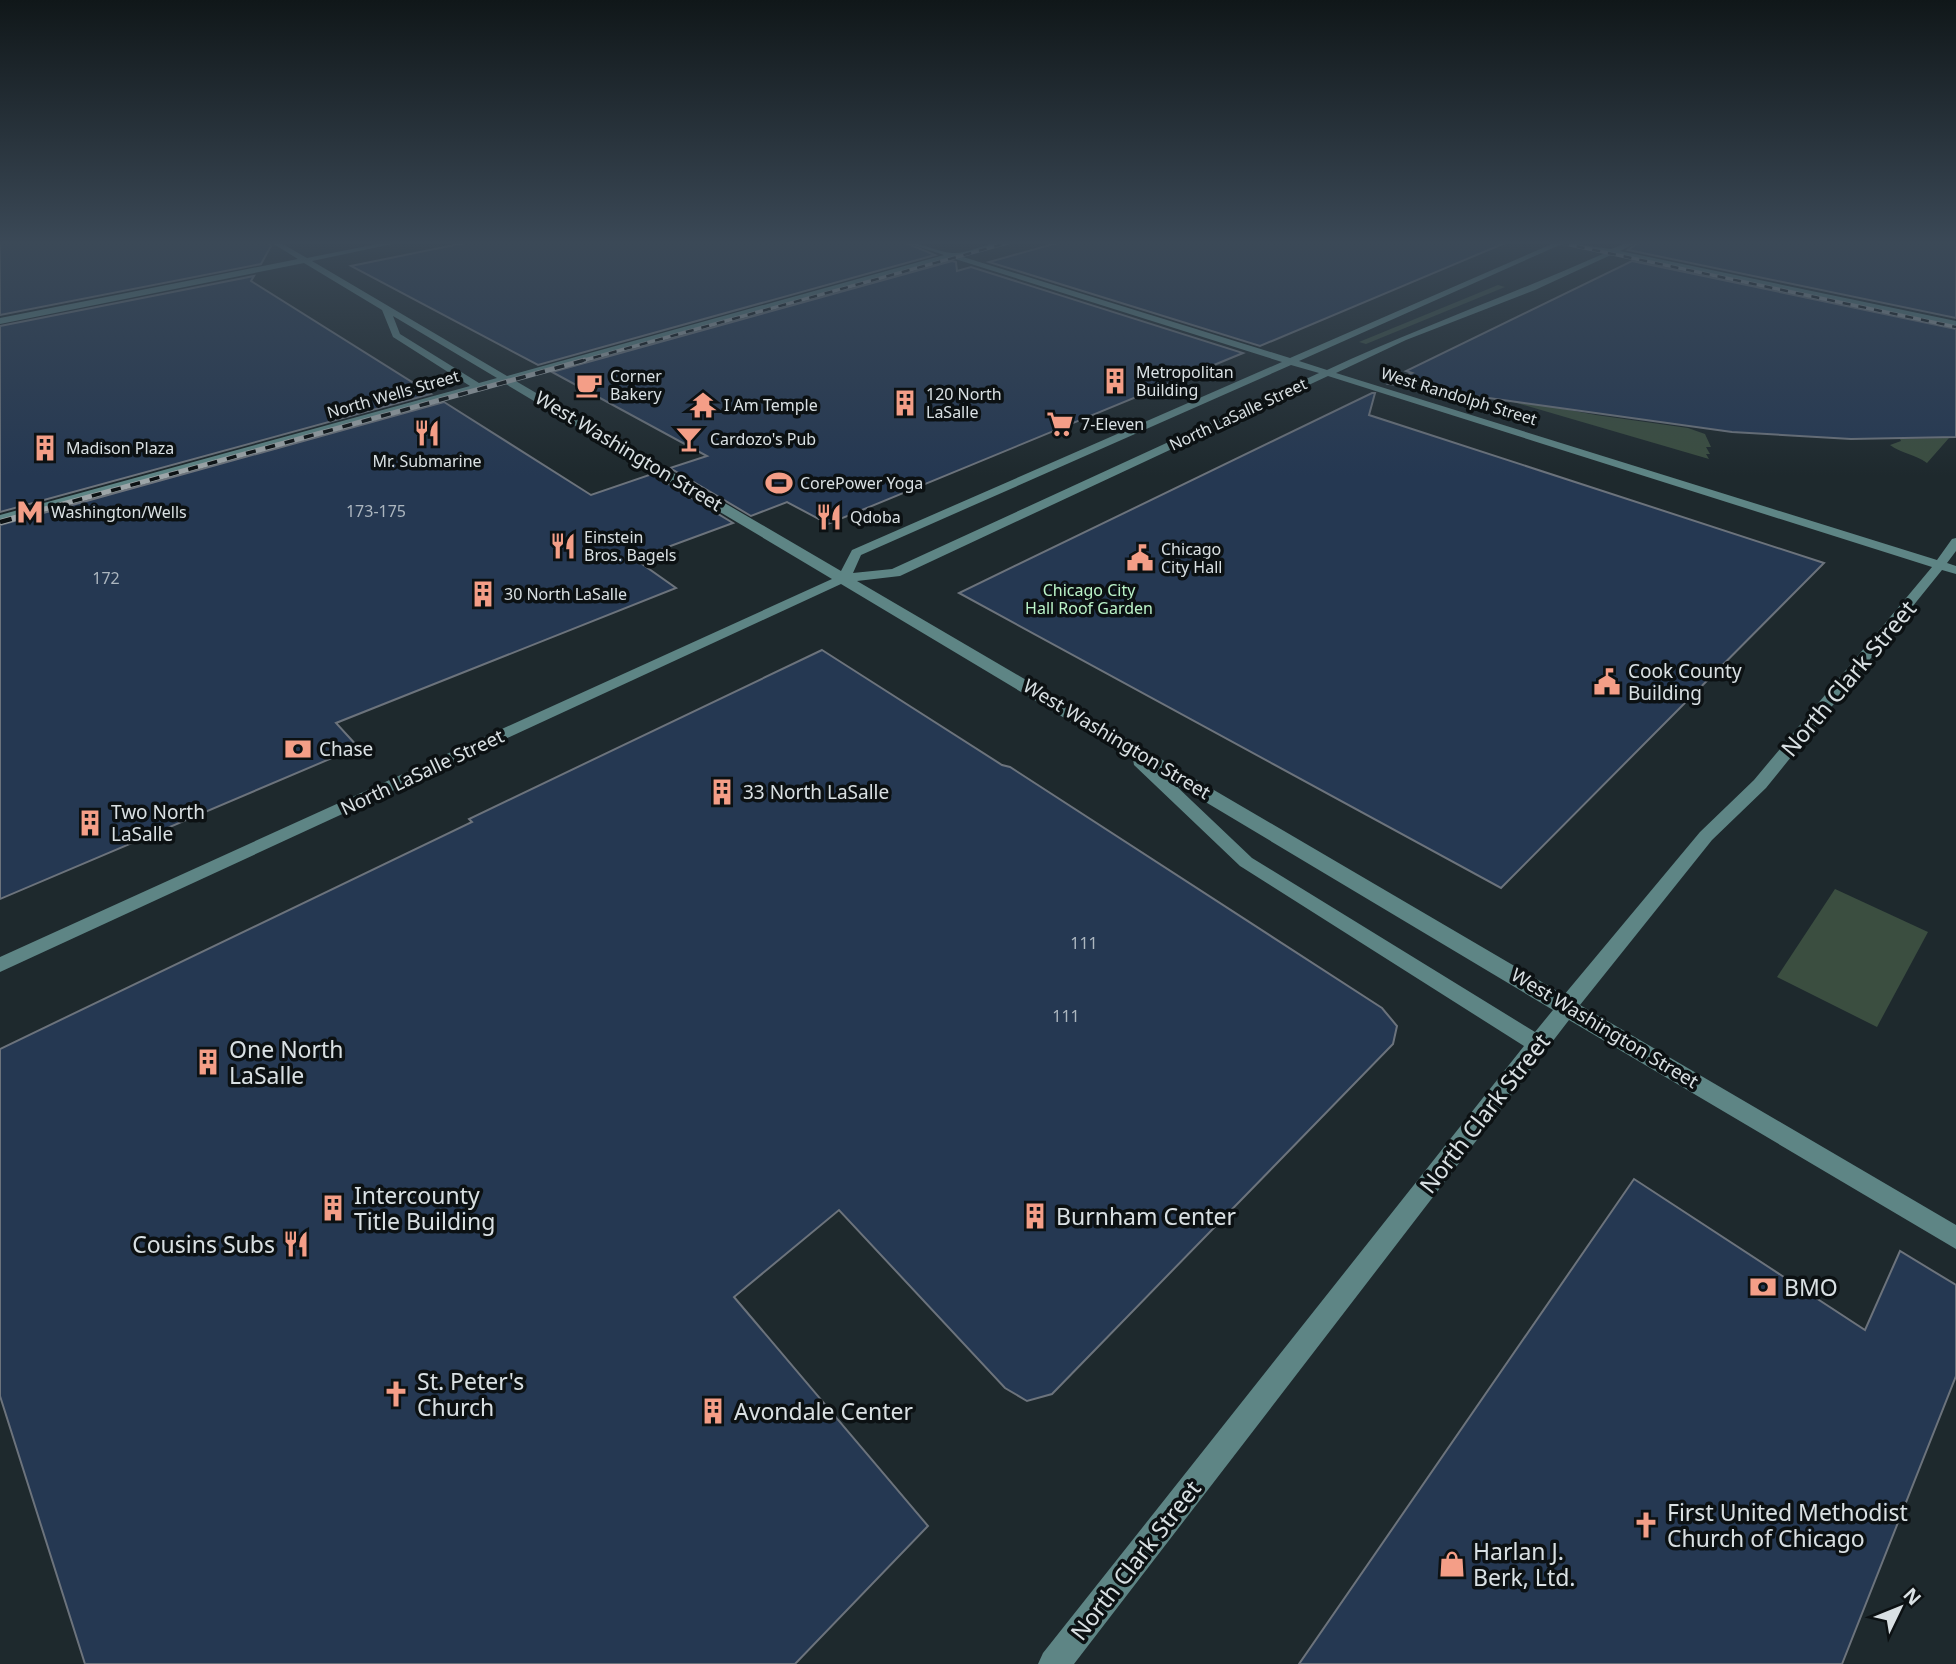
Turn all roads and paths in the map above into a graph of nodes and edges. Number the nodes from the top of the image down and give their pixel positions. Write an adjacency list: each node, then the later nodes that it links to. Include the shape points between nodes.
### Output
1 (391, 321): 10 (main road, via 396,335)
2 (409, 321): 9 (main road, West Washington Street)
3 (718, 321): 9 (main road, North Wells Street)
4 (1160, 321): 7 (main road, West Randolph Street)
5 (1382, 321): 7 (main road, North LaSalle Street)
6 (1442, 321): 8 (main road, North LaSalle Street)
7 (1289, 361): 8 (main road, West Randolph Street); 15 (main road, North LaSalle Street, via 856,553)
8 (1327, 373): 13 (main road, West Randolph Street); 15 (main road, North LaSalle Street, via 895,573)
9 (507, 379): 10 (main road, North Wells Street); 15 (main road, West Washington Street)
10 (478, 387): 11 (main road, North Wells Street)
11 (0, 519)
12 (1956, 542): 13 (main road, North Clark Street)
13 (1939, 565): 14 (main road, West Randolph Street); 18 (main road, North Clark Street, via 1760,783 1706,836)
14 (1956, 570)
15 (844, 579): 16 (main road, West Washington Street); 17 (main road, North LaSalle Street)
16 (1116, 738): 18 (main road, West Washington Street); 19 (main road, via 1246,862)
17 (0, 965)
18 (1568, 1006): 19 (main road, North Clark Street); 20 (main road, West Washington Street)
19 (1538, 1044): 21 (main road, North Clark Street)
20 (1956, 1238)
21 (1054, 1664)

